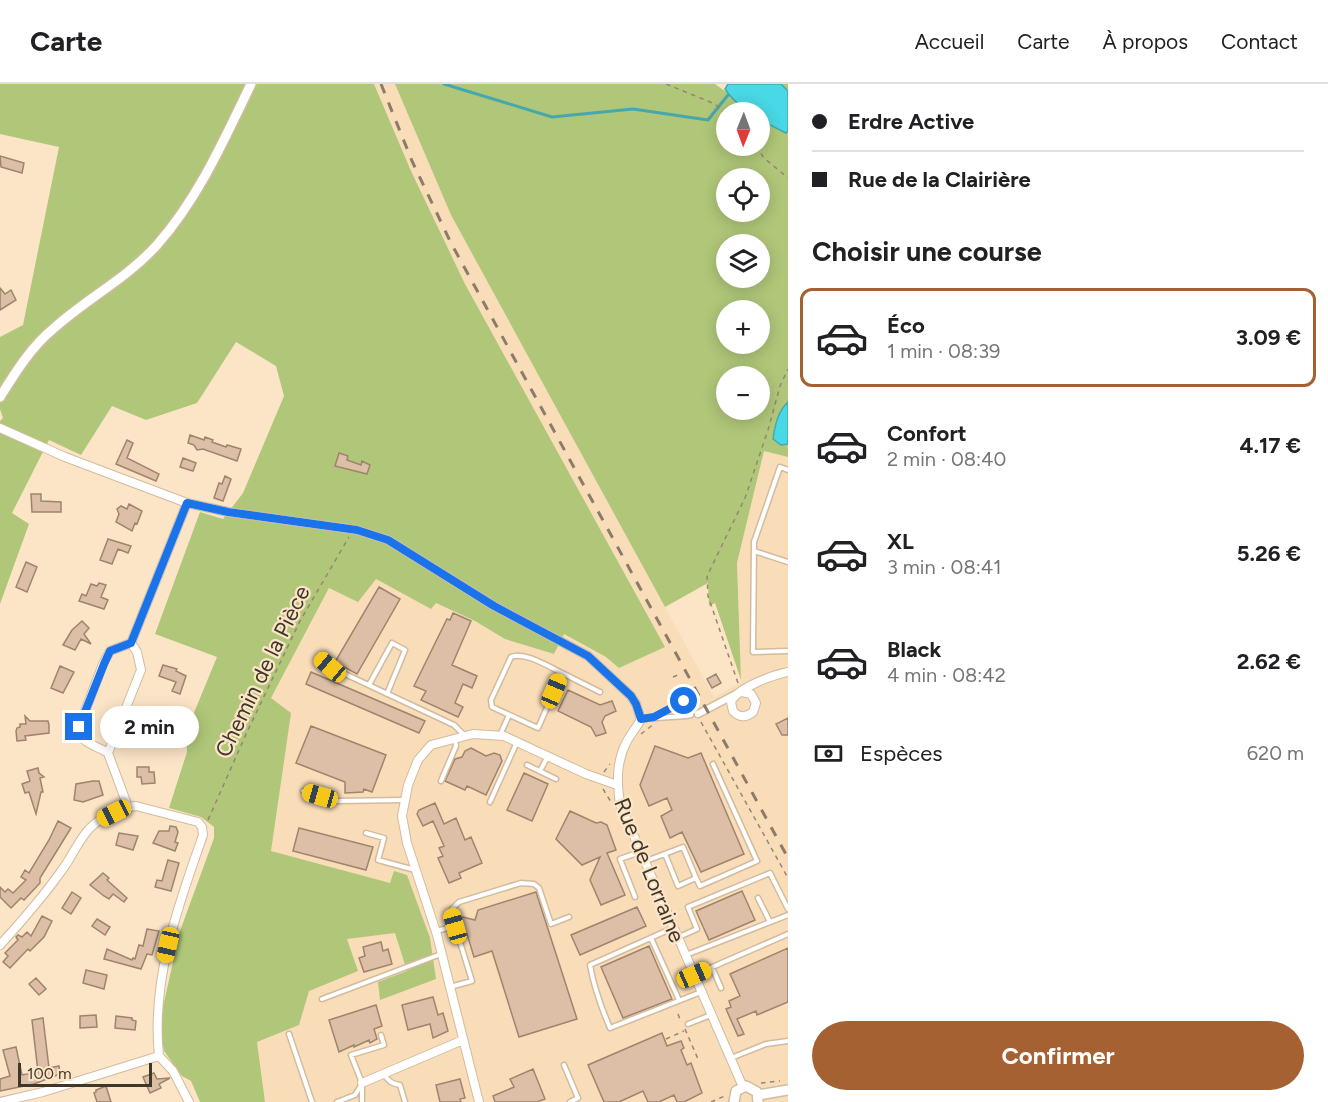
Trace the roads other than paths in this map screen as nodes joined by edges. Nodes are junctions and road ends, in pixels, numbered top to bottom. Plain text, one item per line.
1 (251, 84) edge
2 (0, 397) edge
3 (0, 428) edge
4 (788, 470) edge
5 (187, 503) junction
6 (754, 551) junction
7 (788, 562) edge
8 (131, 643) junction
9 (788, 651) edge
10 (319, 658) dead end
11 (788, 672) edge
12 (562, 673) junction
13 (369, 685) junction
14 (600, 692) dead end
15 (739, 693) joint
16 (387, 694) junction
17 (697, 714) junction
18 (509, 715) junction
19 (641, 719) junction
20 (500, 735) junction
21 (464, 736) junction
22 (455, 738) junction
23 (517, 742) junction
24 (108, 753) junction
25 (548, 756) junction
26 (713, 764) dead end
27 (527, 765) dead end
28 (540, 771) junction
29 (556, 778) dead end
30 (441, 781) dead end
31 (617, 785) junction
32 (303, 791) dead end
33 (404, 800) junction
34 (490, 802) dead end
35 (128, 807) junction
36 (366, 833) dead end
37 (640, 852) junction
38 (665, 854) junction
39 (644, 862) junction
40 (416, 870) junction
41 (696, 879) junction
42 (635, 897) dead end
43 (758, 898) dead end
44 (788, 909) edge
45 (788, 915) edge
46 (569, 917) dead end
47 (770, 922) junction
48 (455, 926) junction
49 (673, 928) junction
50 (435, 931) junction
51 (786, 935) edge
52 (651, 938) junction
53 (678, 938) junction
54 (0, 945) edge
55 (441, 954) junction
56 (685, 955) junction
57 (712, 967) junction
58 (694, 975) junction
59 (450, 987) junction
60 (721, 988) dead end
61 (701, 992) junction
62 (322, 999) dead end
63 (679, 1001) junction
64 (711, 1015) junction
65 (688, 1024) dead end
66 (289, 1034) dead end
67 (381, 1035) dead end
68 (463, 1041) junction
69 (788, 1041) edge
70 (159, 1056) junction
71 (730, 1058) junction
72 (564, 1065) dead end
73 (384, 1074) junction
74 (362, 1083) junction
75 (742, 1087) junction
76 (788, 1090) edge
77 (758, 1098) edge
78 (731, 1101) edge
79 (0, 1102) edge
80 (189, 1102) edge
81 (312, 1102) edge
82 (337, 1102) edge
83 (362, 1102) edge
84 (405, 1102) edge
85 (479, 1102) edge
86 (570, 1102) edge

1 - 2 street
3 - 5 street
4 - 6 lane
5 - 8 street
5 - 19 street
6 - 7 lane
6 - 9 lane
8 - 24 street
8 - 24 street
10 - 13 lane
11 - 15 street
12 - 14 lane
12 - 18 lane
12 - 18 lane
13 - 16 lane
13 - 16 lane
15 - 17 street
16 - 21 lane
17 - 19 lane
17 - 19 lane
18 - 20 lane
19 - 31 street, Rue de Lorraine
20 - 21 street
20 - 23 street
21 - 22 street
22 - 30 lane
22 - 33 street
23 - 25 street
23 - 34 lane
24 - 35 street
25 - 28 lane
25 - 31 street
26 - 41 lane
27 - 28 lane
28 - 29 lane
31 - 37 street, Rue de Lorraine
32 - 33 lane
33 - 40 street
35 - 54 street
35 - 70 street
36 - 40 lane
37 - 39 street, Rue de Lorraine
37 - 42 lane
38 - 39 lane
38 - 41 lane
38 - 41 lane
39 - 49 street, Rue de Lorraine
40 - 50 street
43 - 47 lane
44 - 53 lane
45 - 47 lane
46 - 48 lane
47 - 56 lane
48 - 50 lane
48 - 59 lane
49 - 52 lane
49 - 53 street, Rue de Lorraine
50 - 55 street
51 - 57 lane
52 - 63 lane
52 - 63 lane
53 - 56 street, Rue de Lorraine
55 - 59 street
55 - 62 lane
56 - 58 street, Rue de Lorraine
57 - 58 lane
57 - 60 lane
58 - 61 street, Rue de Lorraine
59 - 68 street
61 - 63 lane
61 - 64 street, Rue de Lorraine
64 - 65 lane
64 - 71 street, Rue de Lorraine
66 - 81 lane
67 - 74 lane
68 - 73 street
68 - 85 street
69 - 71 lane
70 - 79 street
70 - 80 street
71 - 75 street, Rue de Lorraine
72 - 86 lane
73 - 74 street
73 - 84 lane
74 - 82 lane
74 - 83 lane
75 - 77 street
75 - 78 street
76 - 77 street

